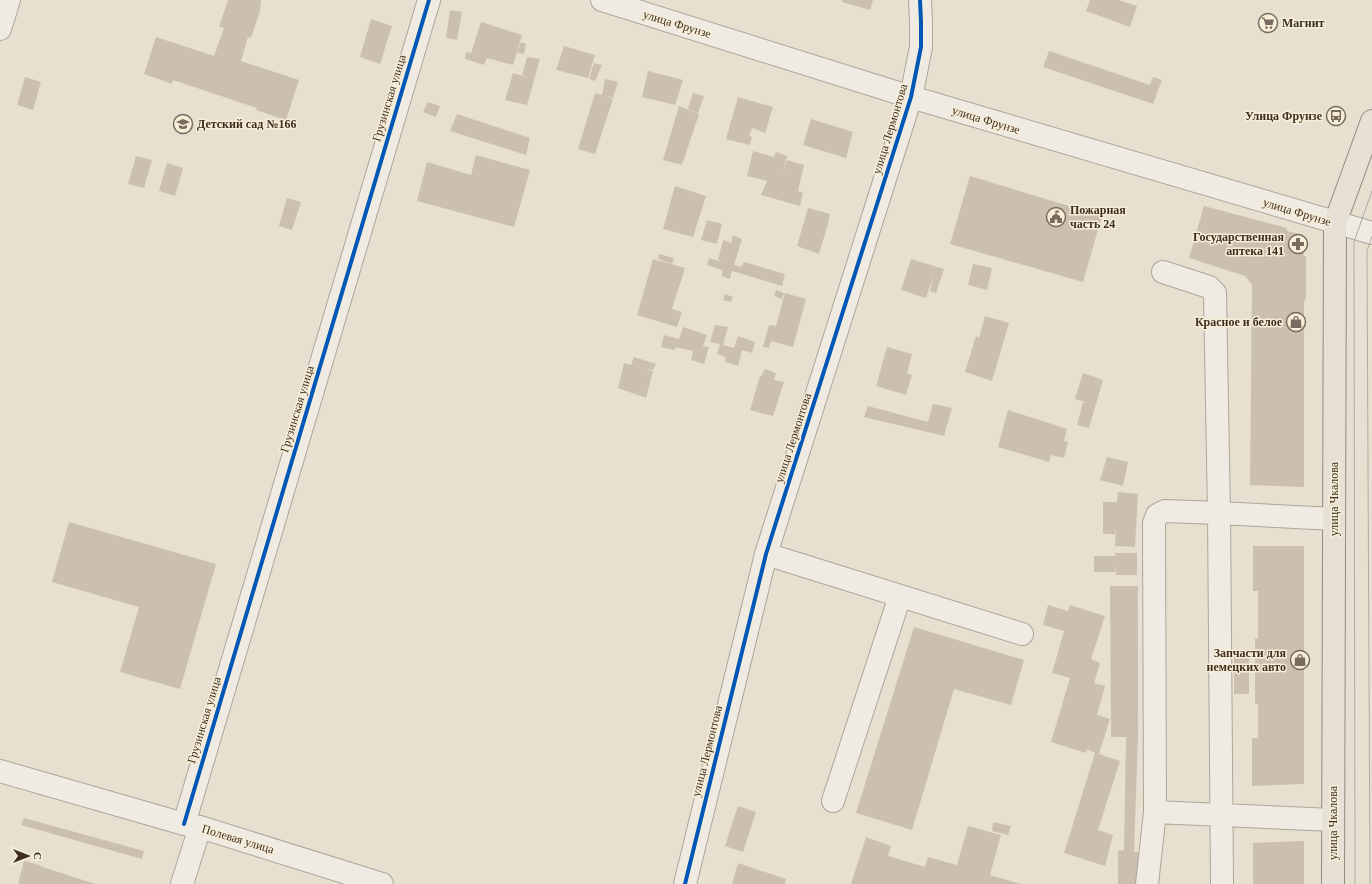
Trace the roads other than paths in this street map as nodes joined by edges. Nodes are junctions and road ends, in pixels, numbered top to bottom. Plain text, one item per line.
1 (9, 0) edge
2 (428, 0) edge
3 (602, 0) edge
4 (920, 0) edge
5 (0, 29) edge
6 (912, 98) junction
7 (1372, 121) edge
8 (1335, 223) junction
9 (1372, 233) edge
10 (1163, 272) dead end
11 (1220, 512) junction
12 (1334, 519) junction
13 (766, 554) junction
14 (900, 596) junction
15 (1022, 634) dead end
16 (0, 772) edge
17 (833, 801) dead end
18 (1155, 812) junction
19 (1221, 816) junction
20 (1333, 820) junction
21 (192, 826) junction
22 (182, 884) edge
23 (382, 884) edge
24 (685, 884) edge
25 (1147, 884) edge
26 (1222, 884) edge
27 (1333, 884) edge

1 - 5 street
2 - 21 street, Грузинская улица
3 - 6 street, улица Фрунзе
4 - 6 street, улица Лермонтова
6 - 8 street, улица Фрунзе
6 - 13 street, улица Лермонтова
7 - 8 main road, улица Чкалова
8 - 9 street, улица Фрунзе
8 - 12 main road, улица Чкалова
10 - 11 street
11 - 12 street
11 - 18 street
11 - 19 street
12 - 20 main road, улица Чкалова
13 - 14 street
13 - 24 street, улица Лермонтова
14 - 15 street
14 - 17 street
16 - 21 street, Полевая улица
18 - 19 street
18 - 25 street
19 - 20 street
19 - 26 street
20 - 27 main road, улица Чкалова
21 - 22 street, Грузинская улица
21 - 23 street, Полевая улица

